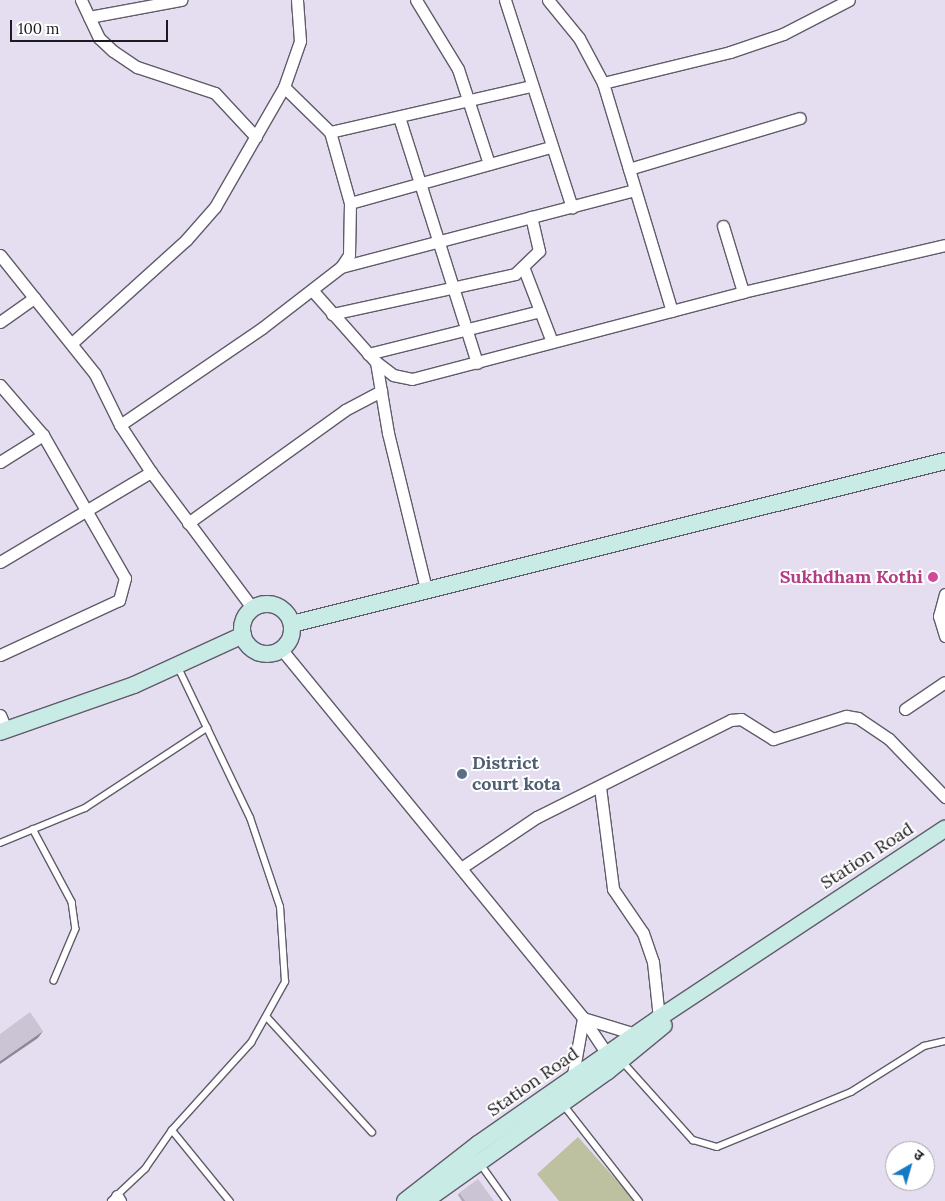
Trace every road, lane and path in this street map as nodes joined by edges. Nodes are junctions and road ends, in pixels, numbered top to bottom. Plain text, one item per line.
1 (81, 0) edge
2 (181, 0) edge
3 (297, 0) edge
4 (416, 0) edge
5 (505, 0) edge
6 (548, 0) edge
7 (849, 0) edge
8 (89, 17) junction
9 (603, 83) junction
10 (531, 86) junction
11 (284, 87) junction
12 (470, 100) junction
13 (398, 117) junction
14 (800, 118) dead end
15 (330, 132) junction
16 (256, 137) junction
17 (551, 147) junction
18 (489, 164) junction
19 (629, 168) junction
20 (419, 185) junction
21 (635, 190) junction
22 (350, 203) junction
23 (572, 207) junction
24 (531, 217) junction
25 (723, 226) dead end
26 (439, 242) junction
27 (945, 245) edge
28 (0, 255) edge
29 (341, 267) junction
30 (524, 269) junction
31 (452, 287) junction
32 (312, 290) junction
33 (743, 292) junction
34 (34, 298) junction
35 (540, 311) junction
36 (672, 311) junction
37 (332, 314) junction
38 (0, 322) edge
39 (467, 329) junction
40 (552, 342) junction
41 (72, 343) junction
42 (372, 358) junction
43 (477, 363) junction
44 (0, 385) edge
45 (381, 391) junction
46 (120, 425) junction
47 (43, 435) junction
48 (945, 461) edge
49 (0, 462) edge
50 (150, 472) junction
51 (88, 511) junction
52 (188, 523) junction
53 (0, 562) edge
54 (426, 589) junction
55 (945, 594) edge
56 (253, 609) junction
57 (292, 624) junction
58 (243, 635) junction
59 (945, 636) edge
60 (282, 650) junction
61 (0, 655) edge
62 (177, 666) junction
63 (945, 682) edge
64 (905, 709) dead end
65 (2, 725) edge
66 (206, 728) junction
67 (600, 787) junction
68 (945, 797) edge
69 (33, 829) junction
70 (945, 829) edge
71 (0, 843) edge
72 (461, 868) junction
73 (54, 981) dead end
74 (687, 1002) junction
75 (267, 1017) junction
76 (583, 1018) junction
77 (658, 1018) junction
78 (635, 1034) junction
79 (945, 1042) edge
80 (614, 1060) junction
81 (571, 1082) junction
82 (563, 1103) junction
83 (172, 1130) junction
84 (372, 1132) dead end
85 (479, 1162) junction
86 (434, 1198) edge
87 (116, 1199) edge
88 (230, 1201) edge
89 (405, 1201) edge
90 (507, 1201) edge
91 (639, 1201) edge

1 - 8 street
2 - 8 street
3 - 11 street
4 - 12 street
5 - 10 street
6 - 9 street
7 - 9 street
8 - 16 street
9 - 19 street
10 - 12 street
10 - 17 street
11 - 15 street
11 - 16 street
12 - 13 street
12 - 18 street
13 - 15 street
13 - 20 street
14 - 19 street
15 - 22 street
16 - 41 street
17 - 18 street
17 - 23 street
18 - 20 street
19 - 21 street
20 - 22 street
20 - 26 street
21 - 23 street
21 - 36 street
22 - 29 street
23 - 24 street
24 - 26 street
24 - 30 street
25 - 33 street
26 - 29 street
26 - 31 street
27 - 33 street
28 - 34 street
29 - 32 street
30 - 31 street
30 - 35 street
31 - 37 street
31 - 39 street
32 - 37 street
32 - 46 street
33 - 36 street
34 - 38 street
34 - 41 street
35 - 39 street
35 - 40 street
36 - 40 street
37 - 42 street
39 - 42 street
39 - 43 street
40 - 43 street
41 - 46 street
42 - 43 street
42 - 45 street
44 - 47 street
45 - 52 street
45 - 54 street
46 - 50 street
47 - 49 street
47 - 51 street
48 - 54 street
50 - 51 street
50 - 52 street
51 - 53 street
51 - 61 street
52 - 56 street
54 - 57 street
55 - 59 street
56 - 57 street
56 - 58 street
57 - 60 street
58 - 60 street
58 - 62 street
60 - 72 street
62 - 65 street
62 - 66 lane
63 - 64 street
66 - 69 lane
66 - 75 lane
67 - 68 street
67 - 72 street
67 - 77 street
69 - 71 lane
69 - 73 lane
70 - 74 street, Station Road
72 - 76 street
74 - 77 street, Station Road
74 - 80 street, Station Road
75 - 83 lane
75 - 84 lane
76 - 78 street
76 - 80 street
76 - 81 street
77 - 78 street, Station Road
78 - 80 street, Station Road
79 - 80 lane
80 - 81 street, Station Road
80 - 82 street, Station Road
81 - 89 street, Station Road
82 - 85 street, Station Road
82 - 91 lane
83 - 87 lane
83 - 88 lane
85 - 86 street, Station Road
85 - 90 lane

